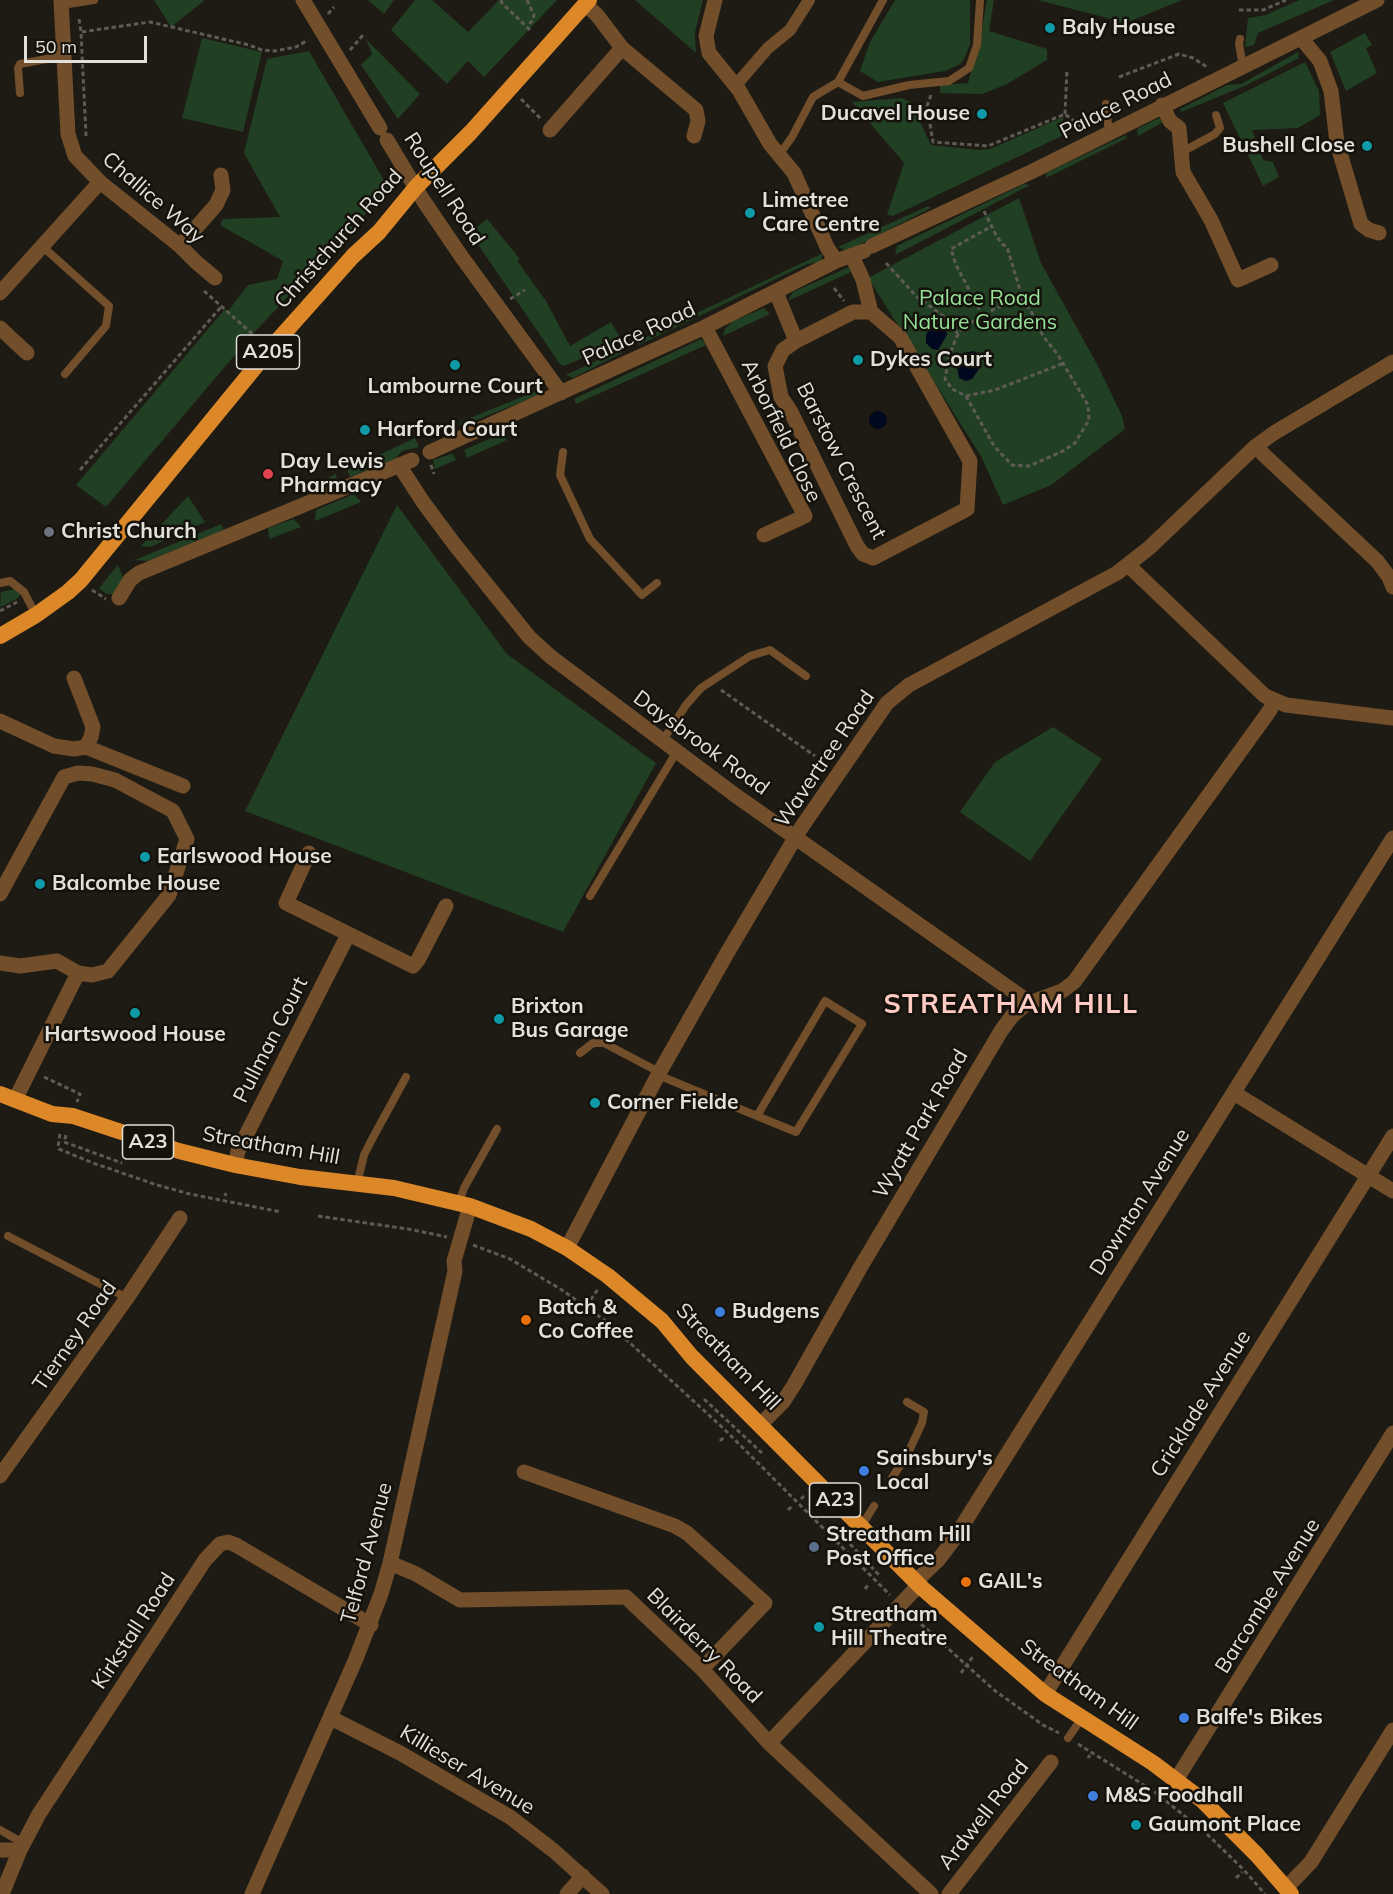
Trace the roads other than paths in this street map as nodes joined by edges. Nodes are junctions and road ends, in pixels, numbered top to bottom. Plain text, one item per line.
1 (94, 0) edge
2 (303, 0) edge
3 (715, 0) edge
4 (809, 0) edge
5 (883, 0) edge
6 (980, 0) edge
7 (1373, 1) edge
8 (62, 2) edge
9 (587, 2) edge
10 (1301, 38) junction
11 (1240, 39) dead end
12 (622, 48) junction
13 (63, 56) junction
14 (1243, 67) junction
15 (838, 82) junction
16 (736, 85) junction
17 (20, 93) dead end
18 (1106, 104) dead end
19 (1162, 105) junction
20 (1216, 115) dead end
21 (550, 130) road end
22 (1109, 134) junction
23 (694, 136) dead end
24 (1182, 152) junction
25 (779, 155) junction
26 (221, 175) dead end
27 (100, 182) junction
28 (417, 187) junction
29 (1378, 233) dead end
30 (180, 246) junction
31 (43, 247) junction
32 (863, 251) junction
33 (836, 261) junction
34 (1271, 265) dead end
35 (215, 278) dead end
36 (776, 291) junction
37 (0, 293) edge
38 (871, 312) junction
39 (705, 327) junction
40 (0, 328) edge
41 (796, 341) junction
42 (27, 353) dead end
43 (1393, 362) edge
44 (64, 374) dead end
45 (561, 393) junction
46 (1256, 446) junction
47 (430, 452) dead end
48 (563, 452) dead end
49 (764, 535) dead end
50 (1128, 565) junction
51 (0, 582) edge
52 (657, 583) dead end
53 (1393, 586) edge
54 (116, 598) road end
55 (36, 615) junction
56 (0, 636) edge
57 (806, 676) dead end
58 (74, 678) dead end
59 (1274, 701) junction
60 (1393, 718) edge
61 (0, 721) edge
62 (663, 740) junction
63 (86, 747) junction
64 (678, 751) junction
65 (183, 786) dead end
66 (796, 837) junction
67 (1393, 838) edge
68 (309, 853) dead end
69 (0, 894) edge
70 (591, 896) dead end
71 (446, 906) dead end
72 (348, 935) junction
73 (0, 963) edge
74 (78, 973) junction
75 (1026, 1004) junction
76 (580, 1053) dead end
77 (658, 1074) junction
78 (406, 1077) dead end
79 (1234, 1093) junction
80 (8, 1097) edge
81 (757, 1116) junction
82 (496, 1129) dead end
83 (1393, 1136) edge
84 (235, 1165) junction
85 (1368, 1176) junction
86 (357, 1184) junction
87 (1393, 1191) edge
88 (465, 1205) junction
89 (180, 1218) dead end
90 (8, 1236) dead end
91 (567, 1248) junction
92 (127, 1298) junction
93 (907, 1402) dead end
94 (761, 1424) junction
95 (1393, 1433) edge
96 (2, 1470) edge
97 (524, 1472) dead end
98 (892, 1478) dead end
99 (874, 1506) dead end
100 (861, 1527) junction
101 (390, 1563) junction
102 (917, 1583) junction
103 (370, 1625) junction
104 (702, 1669) junction
105 (1046, 1694) junction
106 (331, 1718) junction
107 (1082, 1718) junction
108 (1393, 1730) edge
109 (1068, 1738) dead end
110 (769, 1743) junction
111 (1051, 1762) dead end
112 (1176, 1780) junction
113 (0, 1830) edge
114 (21, 1846) junction
115 (0, 1850) edge
116 (583, 1876) junction
117 (1289, 1891) edge
118 (2, 1894) edge
119 (252, 1894) edge
120 (567, 1894) edge
121 (602, 1894) edge
122 (931, 1894) edge
123 (949, 1894) edge

1 - 8 lane
2 - 28 street, Roupell Road
3 - 16 street
4 - 16 street
5 - 15 lane
6 - 15 lane
7 - 10 street, Palace Road
8 - 13 street, Challice Way
9 - 12 street
9 - 28 highway, Christchurch Road / A205
10 - 14 street, Palace Road
10 - 29 street
11 - 14 lane
12 - 21 street
12 - 23 street
13 - 17 lane
13 - 27 street, Challice Way
14 - 19 street, Palace Road
15 - 25 lane
16 - 25 street
18 - 22 lane
19 - 22 street, Palace Road
19 - 24 street
20 - 24 lane
22 - 32 street, Palace Road
24 - 34 street
25 - 33 street
26 - 30 street
27 - 30 street, Challice Way
27 - 31 street
28 - 45 street, Roupell Road
28 - 55 highway, Christchurch Road / A205
30 - 35 street, Challice Way
31 - 37 street
31 - 44 lane
32 - 33 street, Palace Road
32 - 38 street
33 - 36 street, Palace Road
36 - 39 street, Palace Road
36 - 41 street
38 - 41 street, Barstow Crescent
38 - 41 street, Barstow Crescent
39 - 45 street, Palace Road
39 - 49 street, Arborfield Close
40 - 42 street
43 - 46 street, Wavertree Road
45 - 47 street, Palace Road
46 - 50 street, Wavertree Road
46 - 53 street
48 - 52 lane
50 - 59 street
50 - 66 street, Wavertree Road
51 - 55 lane
54 - 62 street, Daysbrook Road
55 - 56 highway, Christchurch Road / A205
57 - 62 lane
58 - 63 street
59 - 60 street
59 - 75 street, Wyatt Park Road
61 - 63 street
62 - 64 street, Daysbrook Road
63 - 65 street
64 - 66 street, Daysbrook Road
64 - 70 lane
66 - 75 street, Daysbrook Road
66 - 77 street, Wavertree Road
67 - 79 street, Downton Avenue
68 - 72 street
69 - 74 street
71 - 72 street
72 - 84 street, Pullman Court
73 - 74 street
74 - 80 street
75 - 94 street, Wyatt Park Road
76 - 77 lane
77 - 81 lane
77 - 91 street, Wavertree Road
78 - 86 lane
79 - 85 street
79 - 102 street, Downton Avenue
80 - 84 highway, Streatham Hill / A23
81 - 81 lane
82 - 88 lane
83 - 85 street, Cricklade Avenue
84 - 86 highway, Streatham Hill / A23
85 - 87 street
85 - 105 street, Cricklade Avenue
86 - 88 highway, Streatham Hill / A23
88 - 91 highway, Streatham Hill / A23
88 - 101 street, Telford Avenue
89 - 92 street, Tierney Road
90 - 92 lane
91 - 94 highway, Streatham Hill / A23
92 - 96 street, Tierney Road
93 - 98 lane
94 - 100 highway, Streatham Hill / A23
95 - 112 street, Barcombe Avenue
97 - 104 street
99 - 100 lane
100 - 102 highway, Streatham Hill / A23
101 - 103 street, Telford Avenue
101 - 104 street, Blairderry Road
102 - 105 highway, Streatham Hill / A23
102 - 110 street, Downton Avenue
103 - 106 street, Telford Avenue
103 - 114 street, Kirkstall Road
104 - 110 street, Blairderry Road
105 - 107 highway, Streatham Hill / A23
106 - 116 street, Killieser Avenue
106 - 119 street, Telford Avenue
107 - 109 lane
107 - 112 highway, Streatham Hill / A23
108 - 117 street
110 - 122 street, Blairderry Road
111 - 123 street, Ardwell Road
112 - 117 highway, Streatham Hill / A23
113 - 114 lane
114 - 115 street
114 - 118 street, Kirkstall Road
116 - 120 street
116 - 121 street, Killieser Avenue

